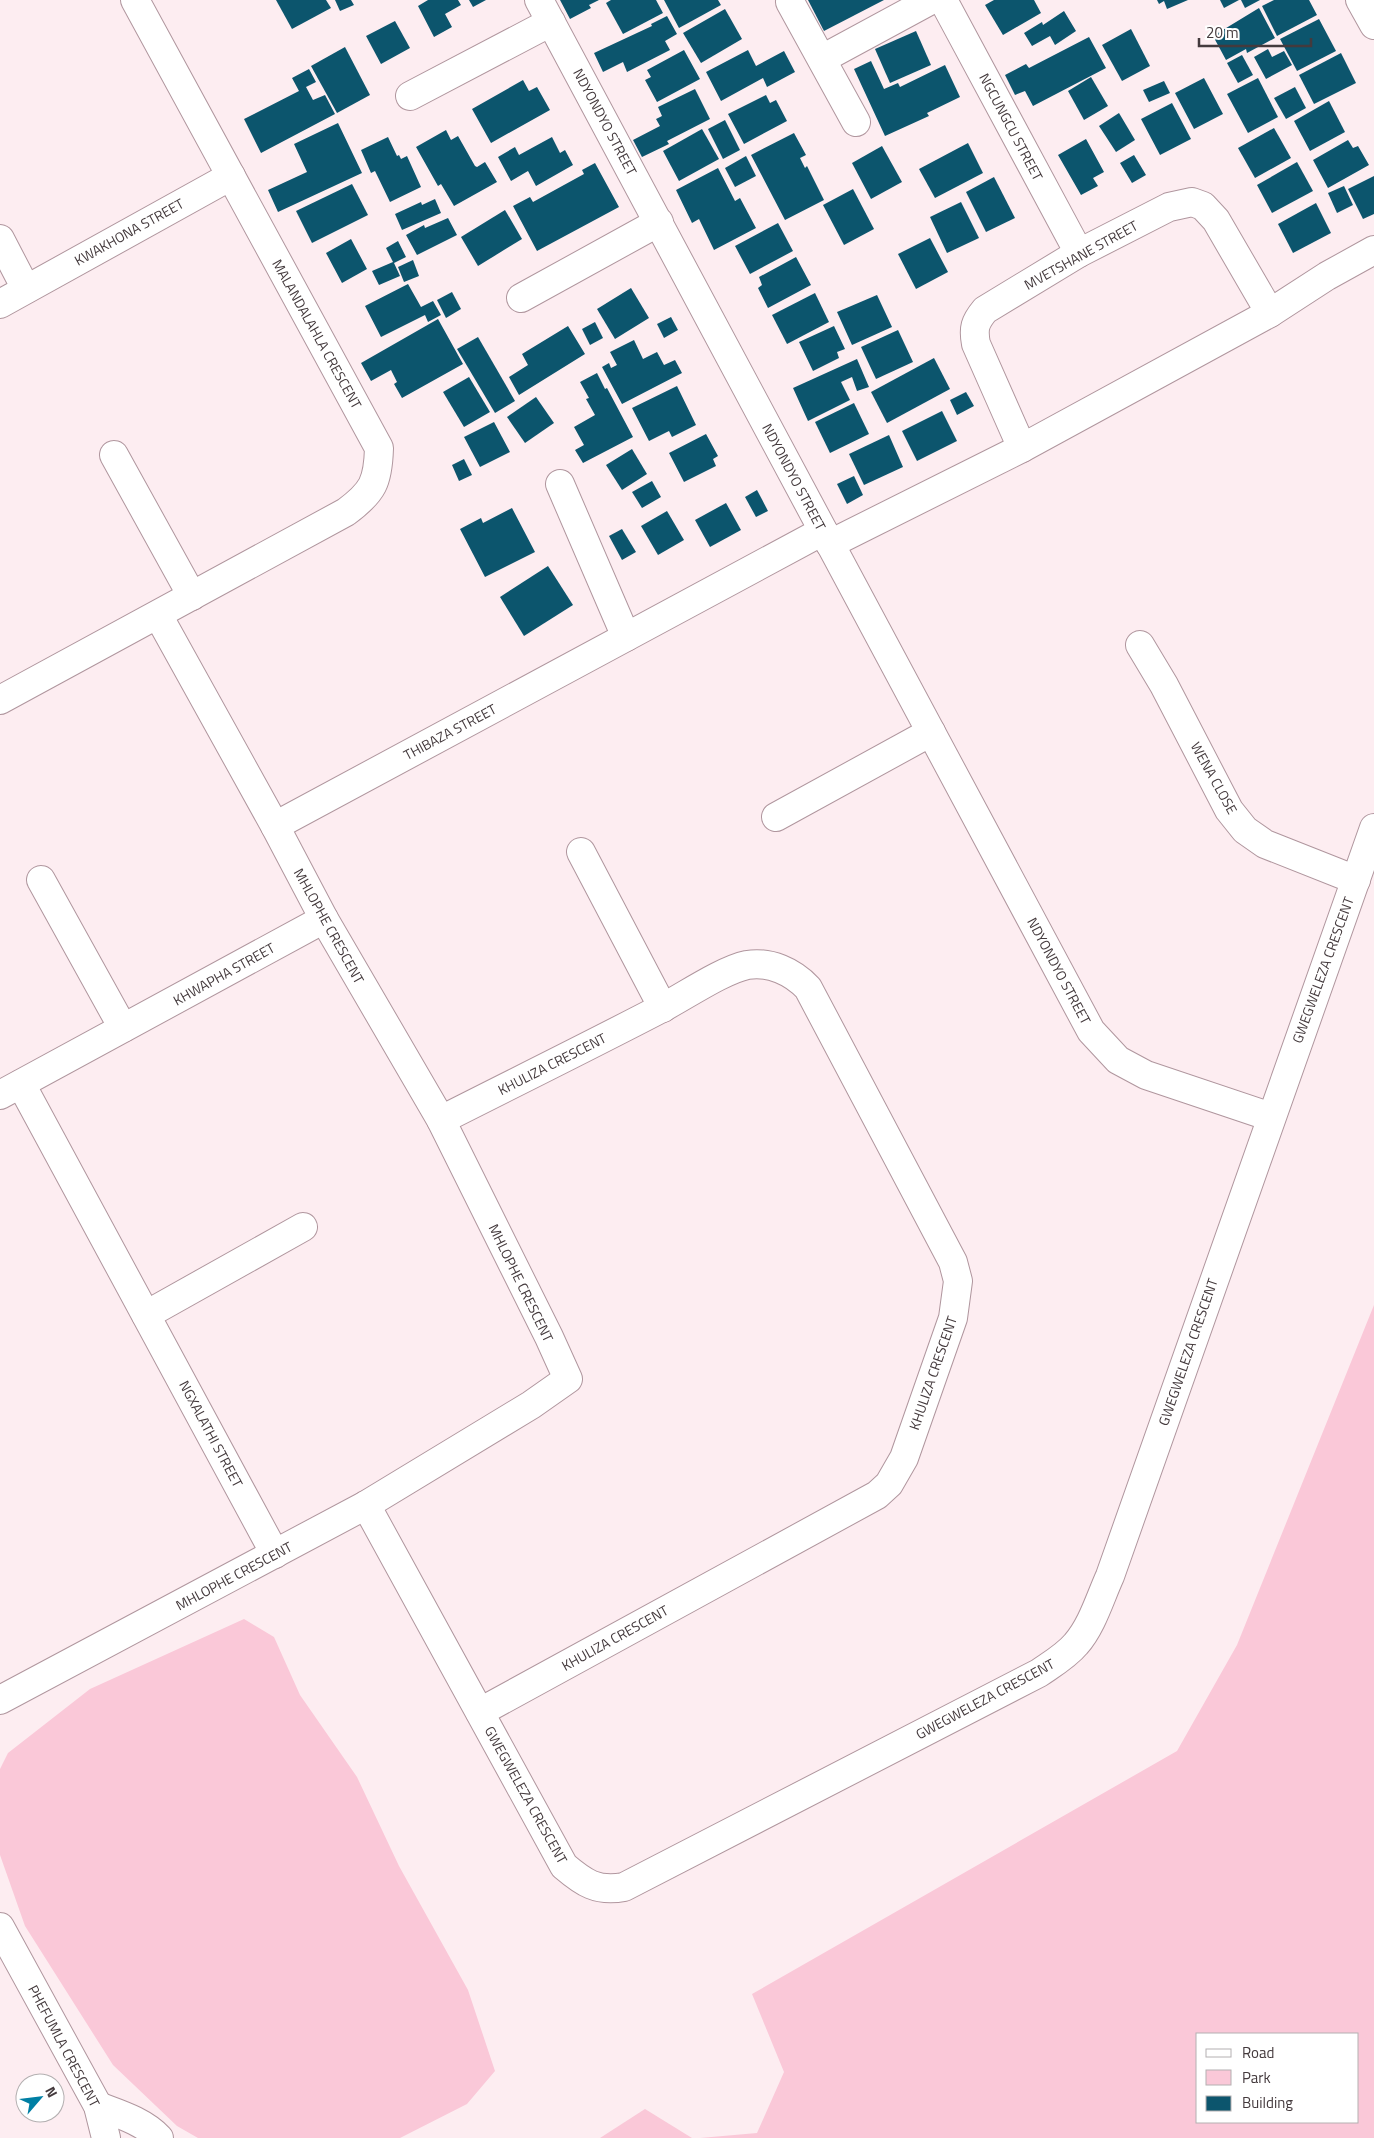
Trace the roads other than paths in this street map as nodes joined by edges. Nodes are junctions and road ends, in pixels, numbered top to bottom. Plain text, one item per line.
1 (135, 0) edge
2 (931, 0) edge
3 (942, 0) edge
4 (1360, 0) edge
5 (790, 2) dead end
6 (545, 11) edge
7 (1374, 26) edge
8 (822, 59) junction
9 (410, 96) dead end
10 (856, 122) dead end
11 (231, 176) junction
12 (659, 222) junction
13 (0, 239) edge
14 (1374, 250) edge
15 (1079, 253) junction
16 (26, 289) junction
17 (521, 298) dead end
18 (0, 304) edge
19 (1270, 313) junction
20 (1022, 448) junction
21 (114, 455) dead end
22 (560, 484) dead end
23 (826, 537) junction
24 (192, 596) junction
25 (158, 615) junction
26 (626, 637) junction
27 (1140, 645) dead end
28 (0, 700) edge
29 (931, 732) junction
30 (776, 816) dead end
31 (275, 826) junction
32 (1374, 828) edge
33 (581, 852) dead end
34 (41, 880) dead end
35 (1356, 880) junction
36 (324, 919) junction
37 (663, 1008) junction
38 (123, 1028) junction
39 (10, 1089) edge
40 (1271, 1117) junction
41 (441, 1120) junction
42 (303, 1227) dead end
43 (146, 1315) junction
44 (366, 1505) junction
45 (275, 1554) junction
46 (0, 1700) edge
47 (480, 1712) junction
48 (0, 1927) edge
49 (8, 1961) edge
50 (98, 2106) junction
51 (106, 2138) edge
52 (159, 2138) edge

1 - 11 street, MALANDALAHLA CRESCENT
2 - 8 street
3 - 15 street, NGCUNGCU STREET
4 - 7 street
5 - 8 street
6 - 9 street, NDYONDYO STREET
6 - 12 street, NDYONDYO STREET
8 - 10 street
11 - 16 street, KWAKHONA STREET
11 - 24 street, MALANDALAHLA CRESCENT
12 - 17 street
12 - 23 street, NDYONDYO STREET
13 - 16 street
14 - 19 street
15 - 19 street, MVETSHANE STREET
15 - 20 street, MVETSHANE STREET
16 - 18 street, KWAKHONA STREET
19 - 20 street
20 - 23 street
21 - 24 street
22 - 26 street
23 - 26 street, THIBAZA STREET
23 - 29 street, NDYONDYO STREET
24 - 25 street, MALANDALAHLA CRESCENT
25 - 28 street, MALANDALAHLA CRESCENT
25 - 31 street, MHLOPHE CRESCENT
26 - 31 street, THIBAZA STREET
27 - 35 street, WENA CLOSE
29 - 30 street
29 - 40 street, NDYONDYO STREET
31 - 36 street, MHLOPHE CRESCENT
32 - 35 street, GWEGWELEZA CRESCENT
33 - 37 street
34 - 38 street
35 - 40 street, GWEGWELEZA CRESCENT
36 - 38 street, KHWAPHA STREET
36 - 41 street, MHLOPHE CRESCENT
37 - 41 street, KHULIZA CRESCENT
37 - 47 street, KHULIZA CRESCENT
38 - 39 street, KHWAPHA STREET
39 - 43 street, NGXALATHI STREET
40 - 47 street, GWEGWELEZA CRESCENT
41 - 44 street, MHLOPHE CRESCENT
42 - 43 street
43 - 45 street, NGXALATHI STREET
44 - 45 street, MHLOPHE CRESCENT
44 - 47 street, GWEGWELEZA CRESCENT
45 - 46 street, MHLOPHE CRESCENT
48 - 49 street, PHEFUMLA CRESCENT
49 - 50 street, PHEFUMLA CRESCENT
50 - 51 street, PHEFUMLA CRESCENT
50 - 52 street

